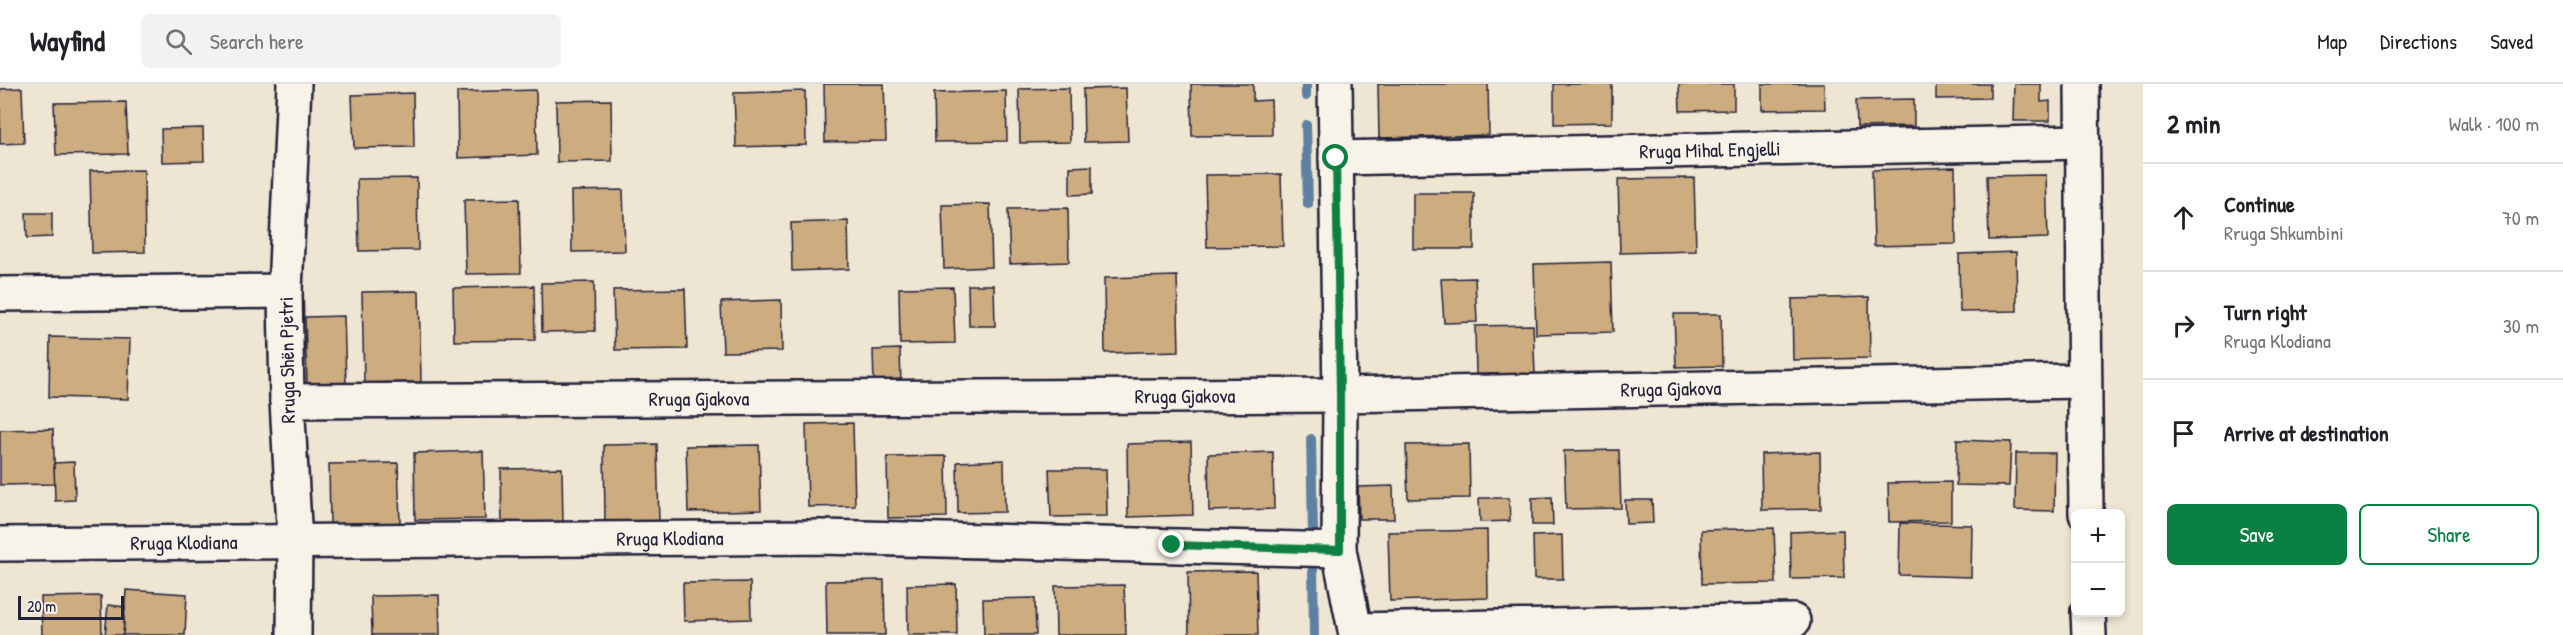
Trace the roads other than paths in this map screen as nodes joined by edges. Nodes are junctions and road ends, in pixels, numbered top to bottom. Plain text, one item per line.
1 (294, 84) edge
2 (1335, 84) edge
3 (2082, 84) edge
4 (2083, 142) junction
5 (1336, 158) junction
6 (285, 291) junction
7 (0, 294) edge
8 (2083, 381) junction
9 (1340, 394) junction
10 (287, 401) junction
11 (2086, 509) edge
12 (295, 543) junction
13 (0, 544) edge
14 (1340, 550) junction
15 (2088, 617) edge
16 (1793, 621) dead end
17 (1356, 632) edge
18 (294, 635) edge
19 (2089, 635) edge

1 - 6 street, Rruga Shën Pjetri
2 - 5 street
3 - 4 street
4 - 5 street, Rruga Mihal Engjelli
4 - 8 street
5 - 9 street
6 - 7 street
6 - 10 street, Rruga Shën Pjetri
8 - 9 street, Rruga Gjakova
8 - 11 street
9 - 10 street, Rruga Gjakova
9 - 14 street
10 - 12 street, Rruga Shën Pjetri
12 - 13 street, Rruga Klodiana
12 - 14 street, Rruga Klodiana
12 - 18 street, Rruga Shën Pjetri
14 - 17 street
15 - 19 street
16 - 17 street

